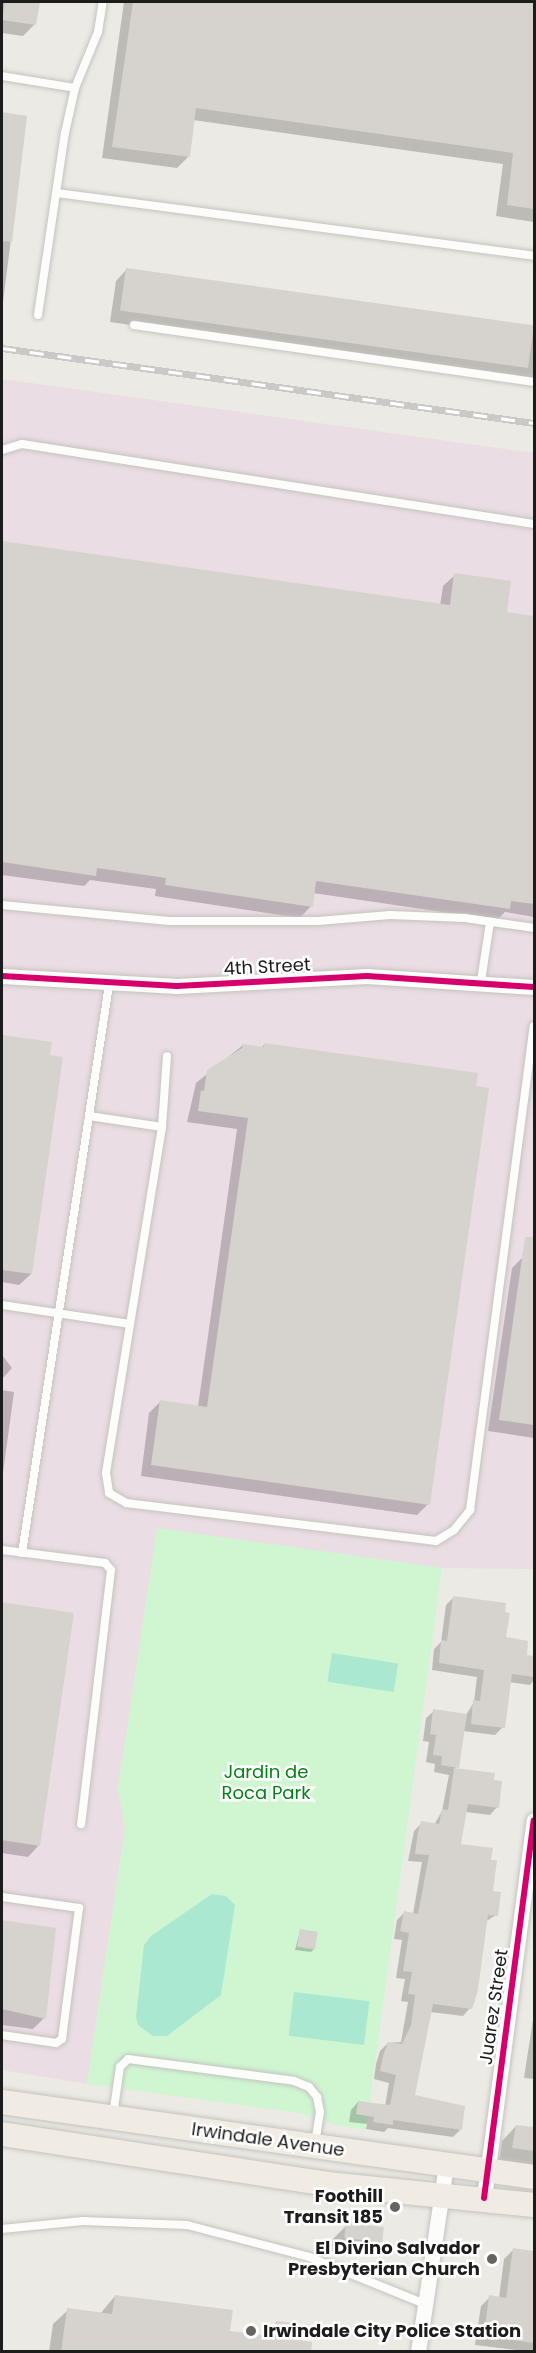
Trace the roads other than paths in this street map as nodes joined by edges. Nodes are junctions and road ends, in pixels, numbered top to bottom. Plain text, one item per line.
1 (103, 2) edge
2 (2, 76) edge
3 (75, 88) junction
4 (57, 193) junction
5 (534, 256) edge
6 (39, 315) dead end
7 (134, 325) dead end
8 (534, 382) edge
9 (2, 450) edge
10 (534, 524) edge
11 (2, 905) edge
12 (490, 922) junction
13 (534, 928) edge
14 (2, 976) edge
15 (481, 981) junction
16 (109, 985) junction
17 (534, 987) edge
18 (534, 1026) edge
19 (167, 1056) dead end
20 (89, 1116) junction
21 (162, 1126) junction
22 (2, 1305) edge
23 (59, 1313) junction
24 (130, 1324) junction
25 (2, 1550) edge
26 (22, 1553) junction
27 (534, 1820) edge
28 (81, 1824) dead end
29 (2, 1897) edge
30 (2, 2035) edge
31 (2, 2102) edge
32 (113, 2118) junction
33 (2, 2134) edge
34 (315, 2147) junction
35 (446, 2165) junction
36 (488, 2171) junction
37 (534, 2177) edge
38 (442, 2193) junction
39 (484, 2198) junction
40 (534, 2205) edge
41 (2, 2229) edge
42 (425, 2304) junction
43 (418, 2352) edge

1 - 3 lane
2 - 3 lane
3 - 4 lane
4 - 5 lane
4 - 6 lane
7 - 8 lane
9 - 10 lane
11 - 12 lane
12 - 13 lane
12 - 15 lane
14 - 16 street, 4th Street
15 - 16 street, 4th Street
15 - 17 street, 4th Street
16 - 20 lane
18 - 24 lane
19 - 21 lane
20 - 21 lane
20 - 23 lane
21 - 24 lane
22 - 23 lane
23 - 24 lane
23 - 26 lane
25 - 26 lane
26 - 28 lane
27 - 36 street, Juarez Street
29 - 30 lane
31 - 32 main road, Irwindale Avenue
32 - 34 main road, Irwindale Avenue
32 - 34 lane
33 - 38 main road, Irwindale Avenue
34 - 35 main road, Irwindale Avenue
35 - 36 main road, Irwindale Avenue
35 - 38 street
36 - 37 main road, Irwindale Avenue
36 - 39 street, Juarez Street
38 - 39 main road, Irwindale Avenue
38 - 42 street
39 - 40 main road, Irwindale Avenue
41 - 42 lane
42 - 43 street

